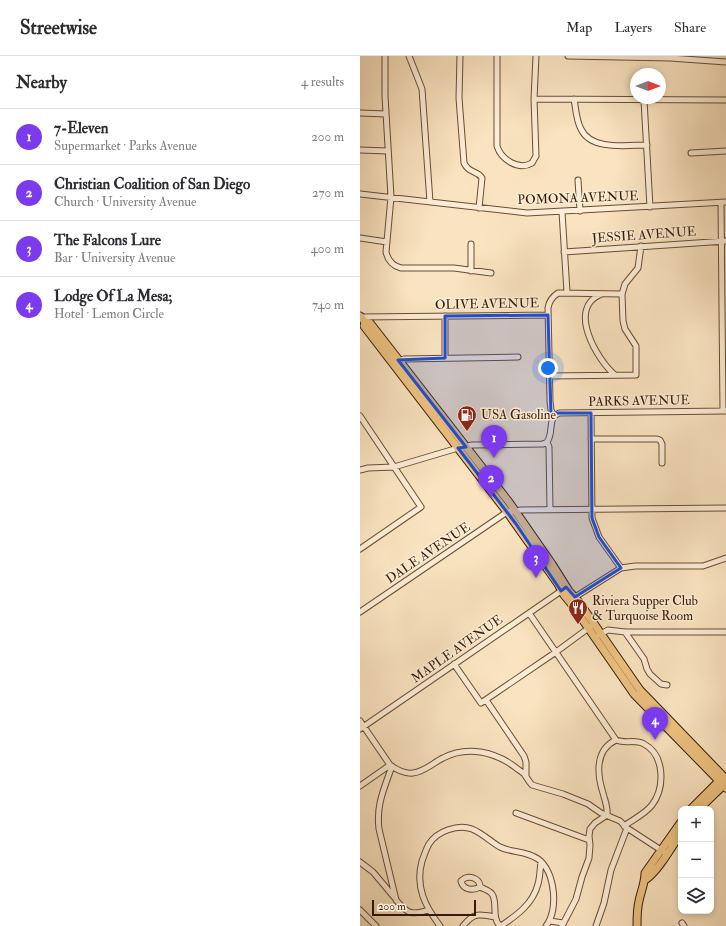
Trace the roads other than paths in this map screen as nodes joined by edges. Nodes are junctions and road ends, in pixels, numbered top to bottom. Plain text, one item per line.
1 (385, 56) edge
2 (409, 56) edge
3 (460, 56) edge
4 (497, 56) edge
5 (536, 56) edge
6 (568, 56) edge
7 (586, 57) edge
8 (726, 62) edge
9 (534, 99) junction
10 (574, 99) junction
11 (630, 100) edge
12 (666, 100) edge
13 (726, 100) edge
14 (644, 104) edge
15 (360, 113) edge
16 (386, 114) junction
17 (646, 145) junction
18 (360, 150) edge
19 (388, 151) junction
20 (726, 151) edge
21 (691, 153) dead end
22 (578, 180) dead end
23 (360, 194) edge
24 (391, 197) junction
25 (430, 202) junction
26 (724, 202) edge
27 (650, 207) junction
28 (479, 208) junction
29 (580, 211) junction
30 (562, 212) junction
31 (360, 238) edge
32 (724, 241) edge
33 (387, 242) junction
34 (471, 244) dead end
35 (641, 246) junction
36 (564, 252) junction
37 (471, 271) junction
38 (491, 273) dead end
39 (567, 292) junction
40 (605, 293) junction
41 (622, 294) junction
42 (548, 315) junction
43 (445, 316) junction
44 (362, 318) edge
45 (518, 357) dead end
46 (445, 358) junction
47 (395, 361) junction
48 (615, 375) junction
49 (549, 376) junction
50 (724, 411) edge
51 (591, 413) junction
52 (360, 416) edge
53 (554, 416) junction
54 (591, 439) junction
55 (547, 442) junction
56 (466, 447) junction
57 (458, 448) junction
58 (662, 463) dead end
59 (394, 467) junction
60 (360, 470) edge
61 (726, 508) edge
62 (550, 509) junction
63 (592, 509) junction
64 (511, 511) junction
65 (360, 549) edge
66 (726, 558) edge
67 (620, 568) junction
68 (564, 589) junction
69 (572, 599) junction
70 (360, 612) edge
71 (529, 612) junction
72 (591, 626) junction
73 (625, 632) junction
74 (726, 632) edge
75 (598, 635) junction
76 (556, 652) junction
77 (454, 664) junction
78 (667, 685) dead end
79 (486, 700) junction
80 (360, 720) edge
81 (362, 727) edge
82 (616, 740) junction
83 (391, 765) junction
84 (526, 775) junction
85 (724, 781) edge
86 (360, 786) edge
87 (695, 806) edge
88 (702, 806) edge
89 (516, 812) dead end
90 (607, 815) junction
91 (626, 827) junction
92 (678, 827) edge
93 (678, 836) edge
94 (589, 840) junction
95 (664, 852) junction
96 (360, 862) edge
97 (541, 862) junction
98 (480, 887) dead end
99 (396, 900) junction
100 (360, 910) edge
101 (428, 910) junction
102 (495, 917) junction
103 (550, 920) junction
104 (563, 925) edge
105 (376, 926) edge
106 (440, 926) edge
107 (463, 926) edge
108 (501, 926) edge
109 (546, 926) edge
110 (596, 926) edge
111 (637, 926) edge

1 - 16 street
2 - 25 street
3 - 28 street
4 - 9 street
5 - 9 street
6 - 7 street
7 - 8 street
9 - 10 street
10 - 11 street
10 - 17 street
12 - 13 street
14 - 17 street
15 - 16 street
16 - 19 street
17 - 27 street
18 - 19 street
19 - 24 street
20 - 21 street
22 - 29 street
23 - 24 street, POMONA AVENUE
24 - 25 street, POMONA AVENUE
24 - 33 street
25 - 28 street, POMONA AVENUE
26 - 27 street, POMONA AVENUE
26 - 32 street
27 - 29 street, POMONA AVENUE
28 - 30 street, POMONA AVENUE
29 - 30 street, POMONA AVENUE
30 - 36 street
31 - 33 street
32 - 35 street, JESSIE AVENUE
32 - 50 street
33 - 37 street
34 - 37 street
35 - 36 street, JESSIE AVENUE
35 - 41 street
36 - 39 street
37 - 38 street
39 - 40 street, OLIVE AVENUE
39 - 42 street, OLIVE AVENUE
40 - 41 street, OLIVE AVENUE
40 - 48 street
41 - 48 street
42 - 43 street, OLIVE AVENUE
42 - 49 street
43 - 44 street, OLIVE AVENUE
43 - 46 street
44 - 47 main road
45 - 46 street
46 - 47 street
47 - 56 main road
47 - 57 main road
48 - 49 street
49 - 53 street
50 - 51 street, PARKS AVENUE
51 - 53 street, PARKS AVENUE
51 - 54 street
52 - 59 street
53 - 55 street
54 - 58 street
54 - 63 street
55 - 56 street
55 - 62 street
56 - 57 street
56 - 64 main road
57 - 59 street
57 - 64 main road
59 - 60 street
59 - 65 street
61 - 63 street
62 - 63 street
62 - 64 street
63 - 67 street
64 - 68 main road
64 - 70 street, DALE AVENUE
66 - 67 street
67 - 69 street
68 - 69 main road
68 - 71 street, MAPLE AVENUE
69 - 72 main road
71 - 76 street
71 - 77 street, MAPLE AVENUE
72 - 75 main road
72 - 76 street
73 - 74 street
73 - 75 street
73 - 78 street
75 - 85 main road
76 - 79 street
76 - 82 street
77 - 79 street
77 - 81 street, MAPLE AVENUE
79 - 84 street
80 - 81 street
81 - 83 street
82 - 90 street
82 - 91 street
83 - 84 street
83 - 86 street
83 - 99 street
84 - 90 street
85 - 87 main road
85 - 88 main road
89 - 94 street
90 - 91 street
90 - 94 street
91 - 95 street
91 - 110 street
92 - 95 main road
93 - 95 main road
94 - 104 street
95 - 111 main road
96 - 99 street
97 - 101 street
97 - 103 street
97 - 108 street
98 - 102 street
99 - 101 street
100 - 105 street
101 - 106 street
102 - 107 street
102 - 108 street
103 - 104 street
103 - 109 street

